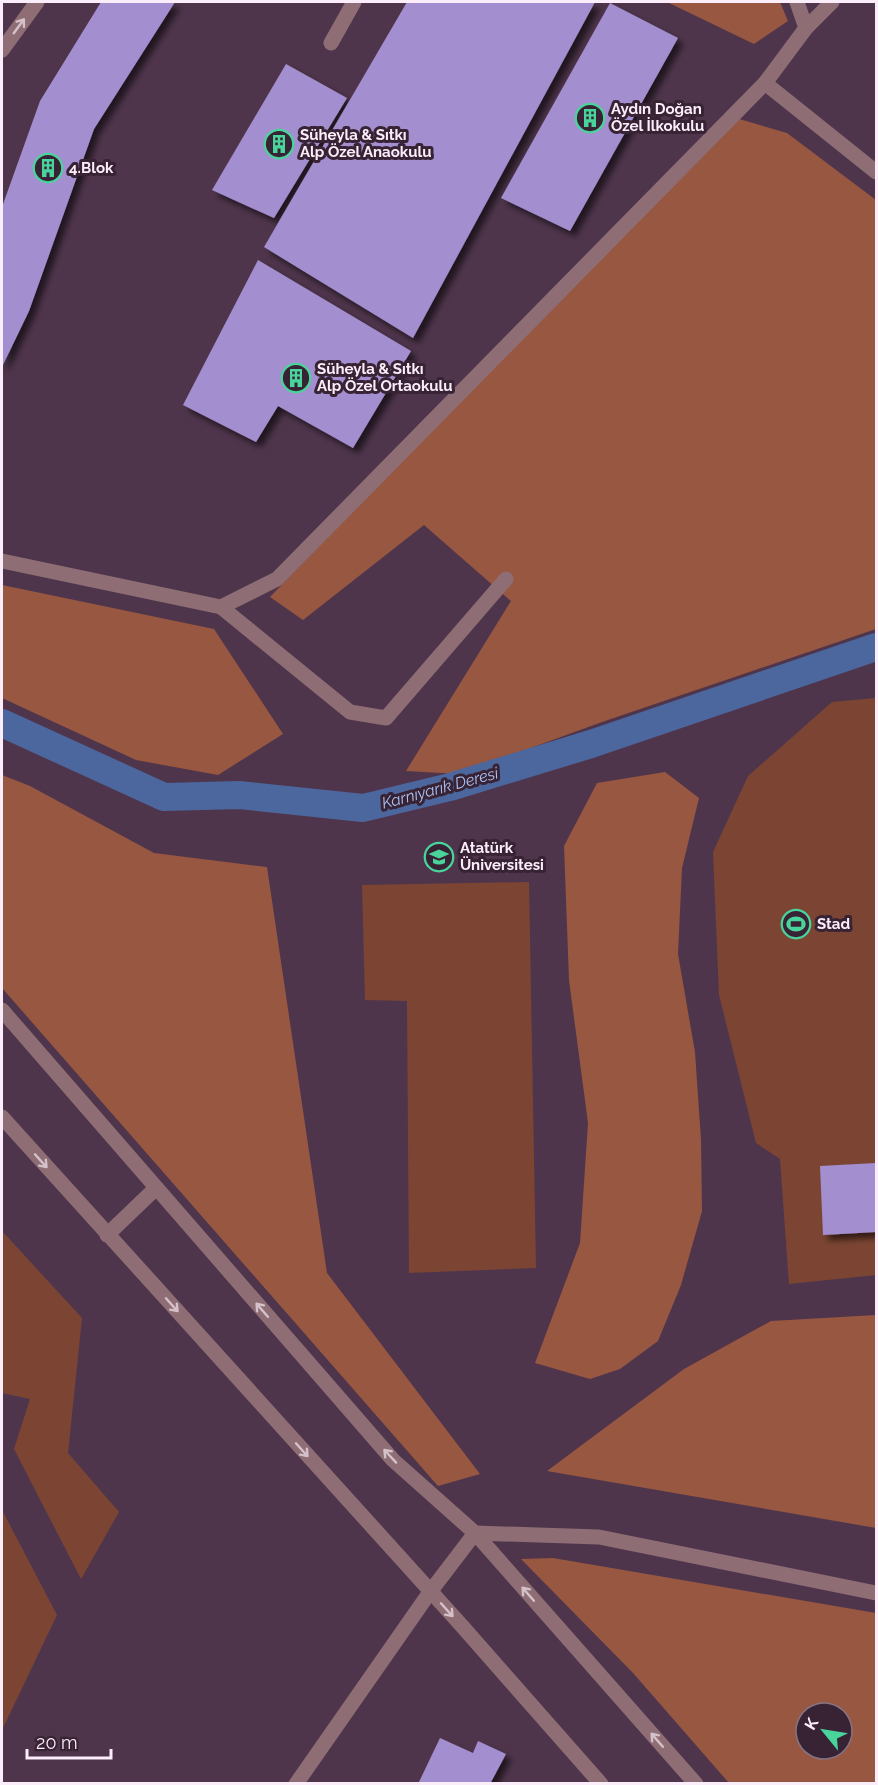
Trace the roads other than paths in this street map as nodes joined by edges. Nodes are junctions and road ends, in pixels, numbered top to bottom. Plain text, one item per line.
1 (37, 2) edge
2 (354, 2) edge
3 (797, 2) edge
4 (832, 2) edge
5 (806, 28) junction
6 (332, 43) dead end
7 (2, 50) edge
8 (765, 82) junction
9 (876, 172) edge
10 (2, 561) edge
11 (506, 579) dead end
12 (221, 608) junction
13 (2, 1010) edge
14 (2, 1118) edge
15 (156, 1188) junction
16 (108, 1234) junction
17 (475, 1533) junction
18 (430, 1592) junction
19 (876, 1593) edge
20 (296, 1784) edge
21 (601, 1784) edge
22 (696, 1784) edge

7 -> 1 street
2 - 6 street
3 - 5 street
4 - 5 street
5 - 8 street
8 - 9 street
8 - 12 street
10 - 12 street
11 - 12 street
13 - 15 street
14 -> 16 street
15 - 16 street
17 -> 15 street
16 -> 18 street
17 - 18 street
17 - 19 street
22 -> 17 street
18 - 20 street
18 -> 21 street

